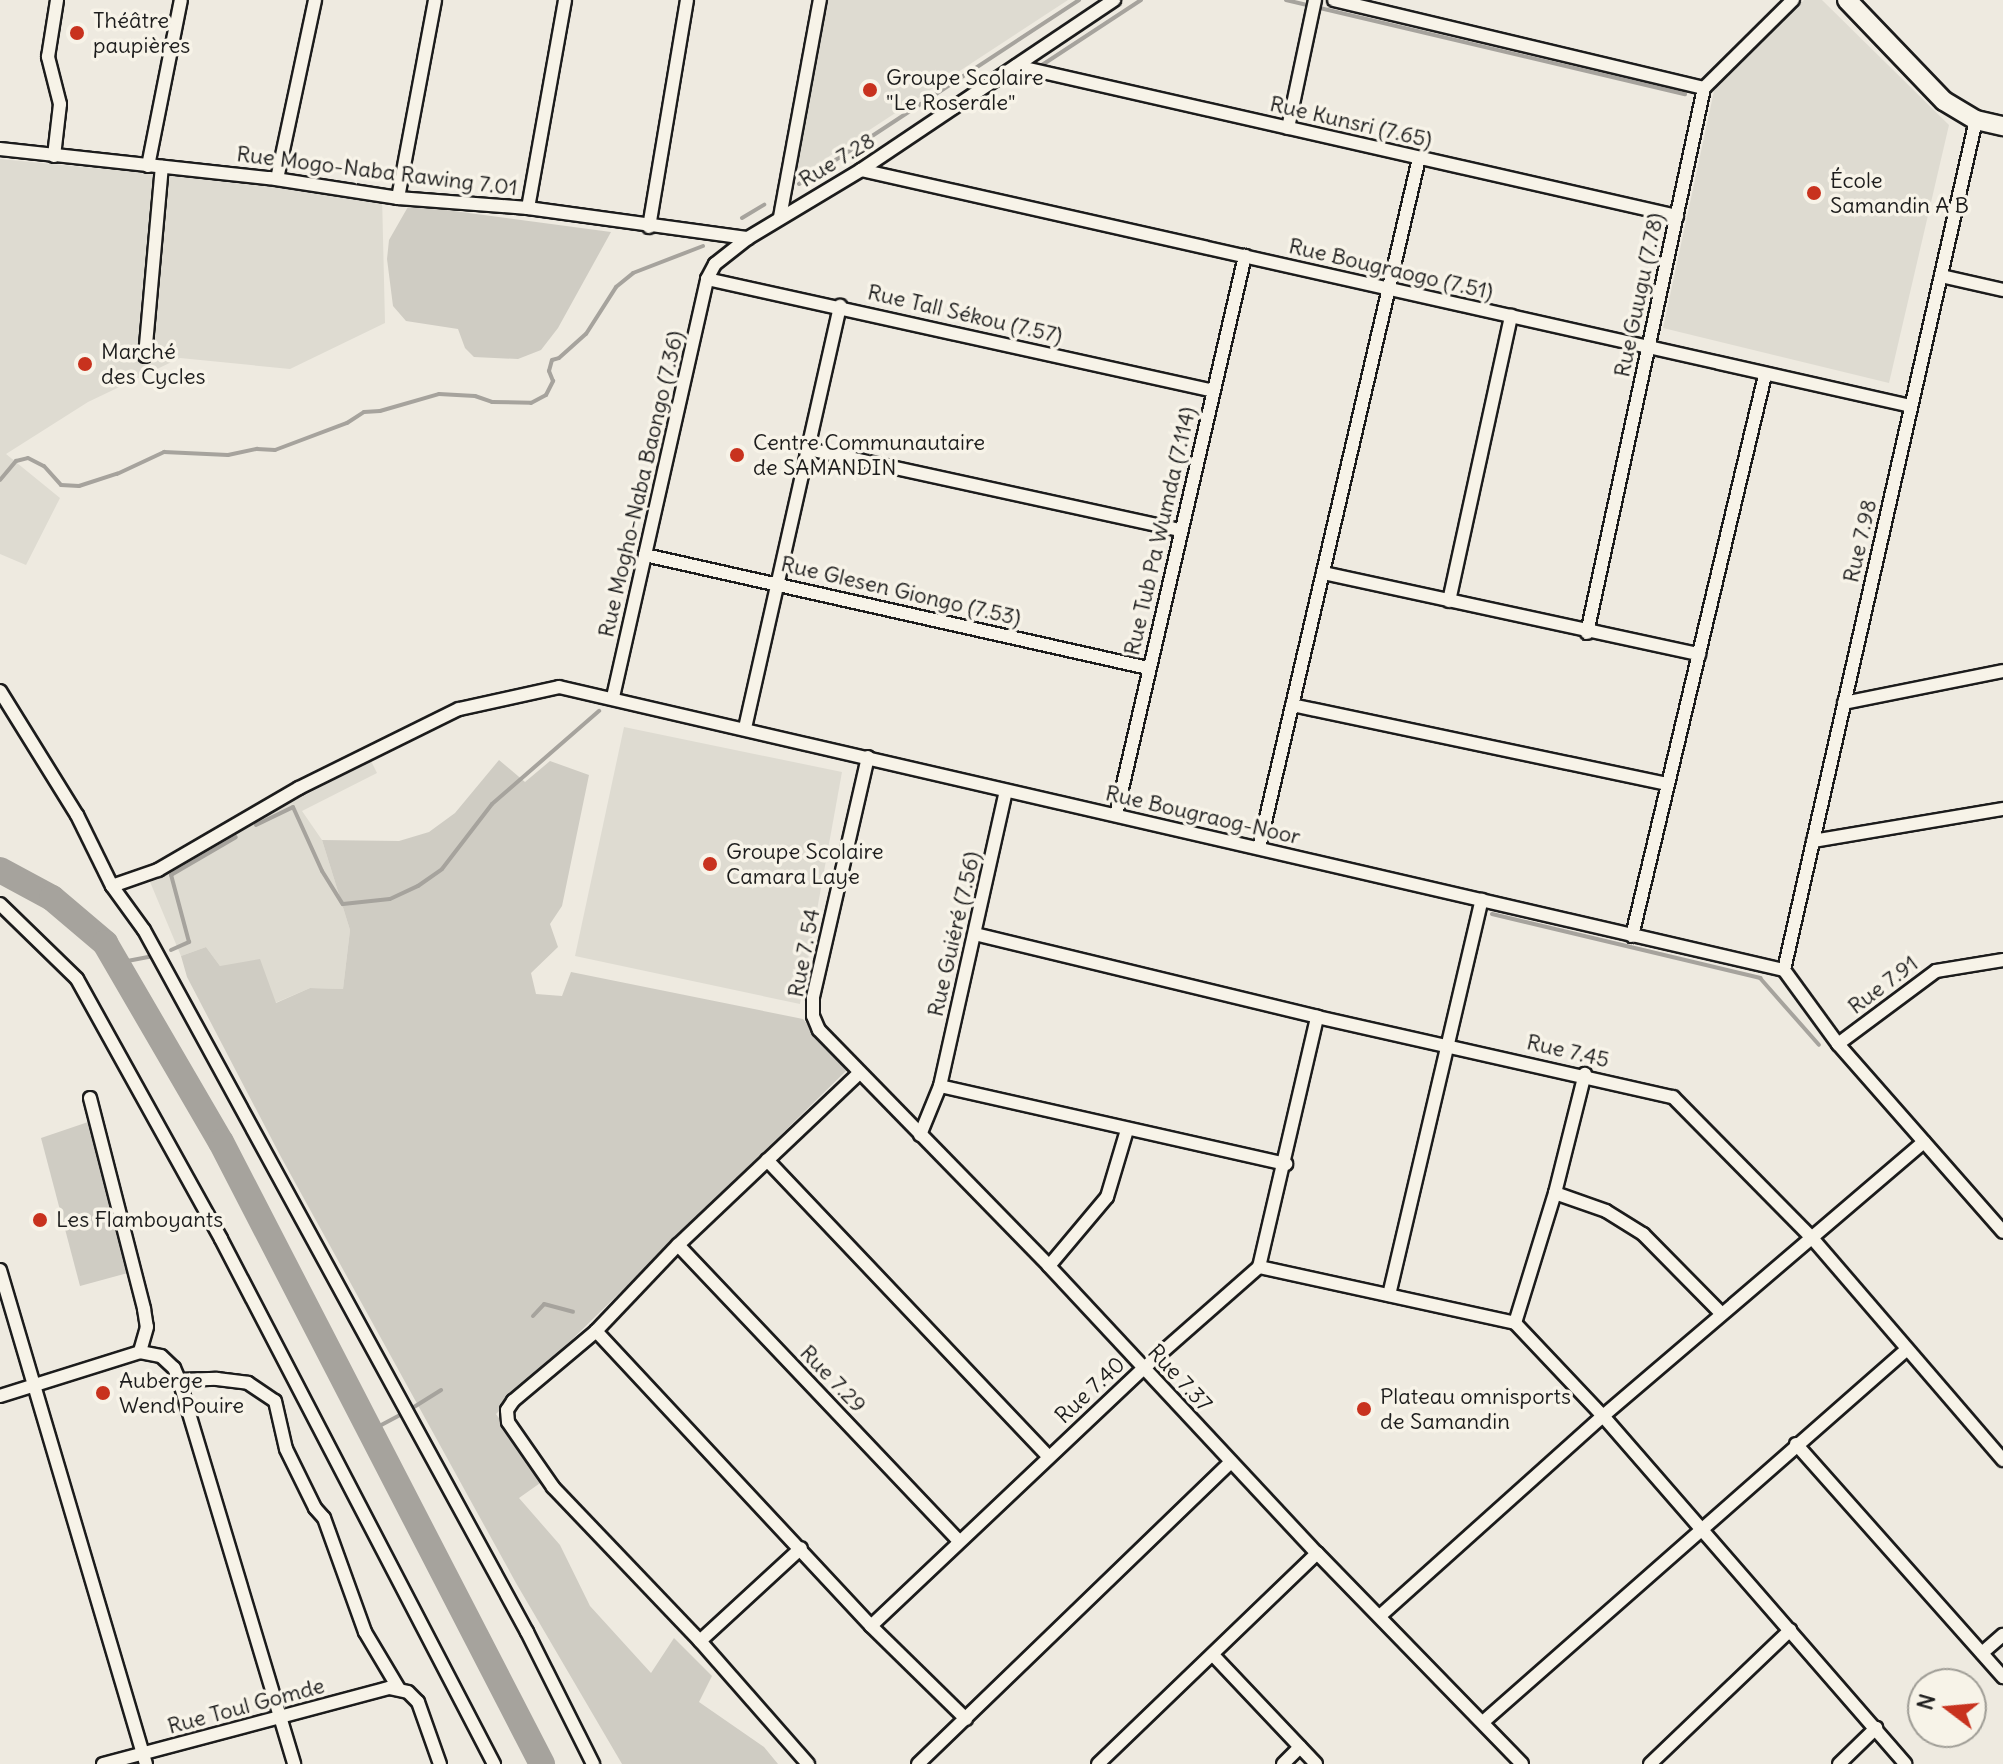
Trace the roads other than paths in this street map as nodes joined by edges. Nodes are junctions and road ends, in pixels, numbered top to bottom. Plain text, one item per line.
1 (57, 0) edge
2 (181, 0) edge
3 (315, 0) edge
4 (435, 0) edge
5 (565, 0) edge
6 (687, 0) edge
7 (820, 0) edge
8 (1114, 0) edge
9 (1315, 0) edge
10 (1334, 0) edge
11 (1793, 0) edge
12 (1847, 0) edge
13 (1016, 66) junction
14 (1704, 88) junction
15 (1976, 120) junction
16 (2003, 126) edge
17 (1288, 128) junction
18 (0, 149) edge
19 (54, 156) junction
20 (1419, 158) junction
21 (148, 166) junction
22 (162, 167) junction
23 (861, 170) junction
24 (277, 179) junction
25 (398, 198) junction
26 (528, 208) junction
27 (1677, 216) junction
28 (780, 217) junction
29 (649, 227) junction
30 (748, 238) junction
31 (1245, 256) junction
32 (1941, 276) junction
33 (707, 279) junction
34 (1389, 289) junction
35 (2003, 290) edge
36 (840, 306) junction
37 (1511, 316) junction
38 (1649, 347) junction
39 (145, 356) dead end
40 (1765, 375) junction
41 (1214, 391) junction
42 (1911, 406) junction
43 (808, 449) junction
44 (1181, 530) junction
45 (645, 555) junction
46 (1323, 573) junction
47 (778, 583) junction
48 (1449, 601) junction
49 (1587, 633) junction
50 (1699, 654) junction
51 (1148, 668) junction
52 (2003, 671) edge
53 (0, 691) edge
54 (613, 697) junction
55 (1844, 703) junction
56 (1292, 705) junction
57 (745, 728) junction
58 (868, 757) junction
59 (1668, 784) junction
60 (1006, 791) junction
61 (2003, 809) edge
62 (1116, 815) junction
63 (1813, 841) junction
64 (1259, 848) junction
65 (112, 886) junction
66 (1482, 900) junction
67 (0, 904) edge
68 (975, 934) junction
69 (1632, 936) junction
70 (2003, 960) edge
71 (1784, 970) junction
72 (813, 1016) joint
73 (1317, 1017) junction
74 (1447, 1044) junction
75 (1838, 1044) junction
76 (859, 1073) junction
77 (1585, 1074) junction
78 (940, 1086) junction
79 (90, 1098) dead end
80 (1127, 1130) junction
81 (920, 1135) junction
82 (1924, 1142) junction
83 (767, 1160) junction
84 (1286, 1164) junction
85 (1555, 1193) junction
86 (2003, 1232) edge
87 (1812, 1238) junction
88 (678, 1245) junction
89 (1049, 1266) junction
90 (1259, 1267) junction
91 (0, 1270) edge
92 (1389, 1295) junction
93 (1722, 1314) junction
94 (1515, 1323) junction
95 (596, 1331) junction
96 (1906, 1350) junction
97 (140, 1352) junction
98 (1144, 1368) junction
99 (179, 1380) junction
100 (33, 1387) junction
101 (0, 1396) edge
102 (1603, 1416) junction
103 (1796, 1444) junction
104 (1048, 1456) junction
105 (2003, 1460) edge
106 (1231, 1462) junction
107 (1700, 1527) junction
108 (959, 1541) junction
109 (801, 1548) junction
110 (1317, 1553) junction
111 (1381, 1615) junction
112 (871, 1626) junction
113 (1790, 1630) junction
114 (2003, 1635) edge
115 (700, 1641) junction
116 (1982, 1653) junction
117 (1213, 1655) junction
118 (2003, 1677) edge
119 (399, 1689) junction
120 (281, 1717) junction
121 (966, 1719) junction
122 (1483, 1722) junction
123 (1876, 1728) junction
124 (1300, 1747) junction
125 (145, 1759) edge
126 (103, 1764) edge
127 (294, 1764) edge
128 (440, 1764) edge
129 (494, 1764) edge
130 (593, 1764) edge
131 (808, 1764) edge
132 (918, 1764) edge
133 (1098, 1764) edge
134 (1283, 1764) edge
135 (1316, 1764) edge
136 (1522, 1764) edge
137 (1650, 1764) edge
138 (1839, 1764) edge
139 (1906, 1764) edge

1 - 19 street
2 - 21 street
3 - 24 street
4 - 25 street
5 - 26 street
6 - 29 street
7 - 28 street
8 - 13 street, Rue 7.28
9 - 17 street
10 - 14 street
11 - 14 street
12 - 15 street
13 - 17 street, Rue Kunsri (7.65)
13 - 23 street, Rue 7.28
14 - 27 street, Rue Guugu (7.78)
15 - 16 street
15 - 32 street, Rue 7.98
17 - 20 street, Rue Kunsri (7.65)
18 - 19 street, Rue Mogo-Naba Rawing 7.01
19 - 21 street, Rue Mogo-Naba Rawing 7.01
20 - 27 street, Rue Kunsri (7.65)
20 - 34 street
21 - 22 street, Rue Mogo-Naba Rawing 7.01
22 - 24 street, Rue Mogo-Naba Rawing 7.01
22 - 39 street
23 - 28 street, Rue 7.28
23 - 31 street, Rue Bougraogo (7.51)
24 - 25 street, Rue Mogo-Naba Rawing 7.01
25 - 26 street, Rue Mogo-Naba Rawing 7.01
26 - 29 street, Rue Mogo-Naba Rawing 7.01
27 - 38 street, Rue Guugu (7.78)
28 - 30 street, Rue 7.28
29 - 30 street, Rue Mogo-Naba Rawing 7.01
30 - 33 street, Rue 7.28
31 - 34 street, Rue Bougraogo (7.51)
31 - 41 street, Rue Tub Pa Wumda (7.114)
32 - 35 street
32 - 42 street, Rue 7.98
33 - 36 street, Rue Tall Sékou (7.57)
33 - 45 street, Rue Mogho-Naba Baongo (7.36)
34 - 37 street, Rue Bougraogo (7.51)
34 - 46 street
36 - 41 street, Rue Tall Sékou (7.57)
36 - 43 street
37 - 38 street, Rue Bougraogo (7.51)
37 - 48 street
38 - 40 street, Rue Bougraogo (7.51)
38 - 49 street, Rue Guugu (7.78)
40 - 42 street, Rue Bougraogo (7.51)
40 - 50 street
41 - 44 street, Rue Tub Pa Wumda (7.114)
42 - 55 street, Rue 7.98
43 - 44 street
43 - 47 street
44 - 51 street, Rue Tub Pa Wumda (7.114)
45 - 47 street, Rue Glesen Giongo (7.53)
45 - 54 street, Rue Mogho-Naba Baongo (7.36)
46 - 48 street
46 - 56 street
47 - 51 street, Rue Glesen Giongo (7.53)
47 - 57 street
48 - 49 street
49 - 50 street
50 - 59 street
51 - 62 street, Rue Tub Pa Wumda (7.114)
52 - 55 street
53 - 65 street
54 - 57 street, Rue Bougraog-Noor
54 - 65 street, Rue Bougraog-Noor
55 - 63 street, Rue 7.98
56 - 59 street
56 - 64 street
57 - 58 street, Rue Bougraog-Noor
58 - 60 street, Rue Bougraog-Noor
58 - 72 street, Rue 7. 54
59 - 69 street
60 - 62 street, Rue Bougraog-Noor
60 - 68 street, Rue Guiéré (7.56)
61 - 63 street
62 - 64 street, Rue Bougraog-Noor
63 - 71 street, Rue 7.98
64 - 66 street, Rue Bougraog-Noor
65 - 130 street
66 - 69 street, Rue Bougraog-Noor
66 - 74 street
67 - 129 street
68 - 73 street, Rue 7.45
68 - 78 street, Rue Guiéré (7.56)
69 - 71 street, Rue Bougraog-Noor
70 - 75 street, Rue 7.91
71 - 75 street
72 - 76 street, Rue 7.37
73 - 74 street, Rue 7.45
73 - 84 street
74 - 77 street, Rue 7.45
74 - 92 street
75 - 82 street
76 - 81 street, Rue 7.37
76 - 83 street
77 - 85 street
77 - 87 street, Rue 7.45
78 - 80 street
78 - 81 street, Rue Guiéré (7.56)
79 - 97 street
80 - 84 street
80 - 89 street
81 - 89 street, Rue 7.37
82 - 86 street
82 - 87 street
83 - 88 street
83 - 104 street
84 - 90 street
85 - 93 street
85 - 94 street
87 - 93 street
87 - 96 street, Rue 7.45
88 - 95 street
88 - 108 street, Rue 7.29
89 - 98 street, Rue 7.37
90 - 92 street
90 - 98 street, Rue 7.40
91 - 100 street
92 - 94 street
93 - 102 street
94 - 102 street
95 - 109 street
95 - 115 street
96 - 103 street
96 - 105 street, Rue 7.45
97 - 99 street
97 - 100 street
98 - 104 street, Rue 7.40
98 - 106 street, Rue 7.37
99 - 119 street
99 - 120 street
100 - 101 street
100 - 125 street
102 - 107 street
102 - 111 street
103 - 107 street
103 - 116 street
104 - 108 street, Rue 7.40
106 - 110 street, Rue 7.37
106 - 121 street
107 - 113 street
107 - 122 street
108 - 112 street, Rue 7.40
109 - 112 street
109 - 115 street
110 - 111 street, Rue 7.37
110 - 117 street
111 - 122 street, Rue 7.37
112 - 121 street
113 - 123 street
113 - 137 street
114 - 116 street
115 - 131 street
116 - 118 street
117 - 124 street
117 - 133 street
119 - 120 street, Rue Toul Gomde
119 - 128 street
120 - 125 street, Rue Toul Gomde
120 - 127 street
121 - 132 street
122 - 136 street, Rue 7.37
123 - 138 street
123 - 139 street
124 - 134 street
124 - 135 street
125 - 126 street, Rue Toul Gomde

